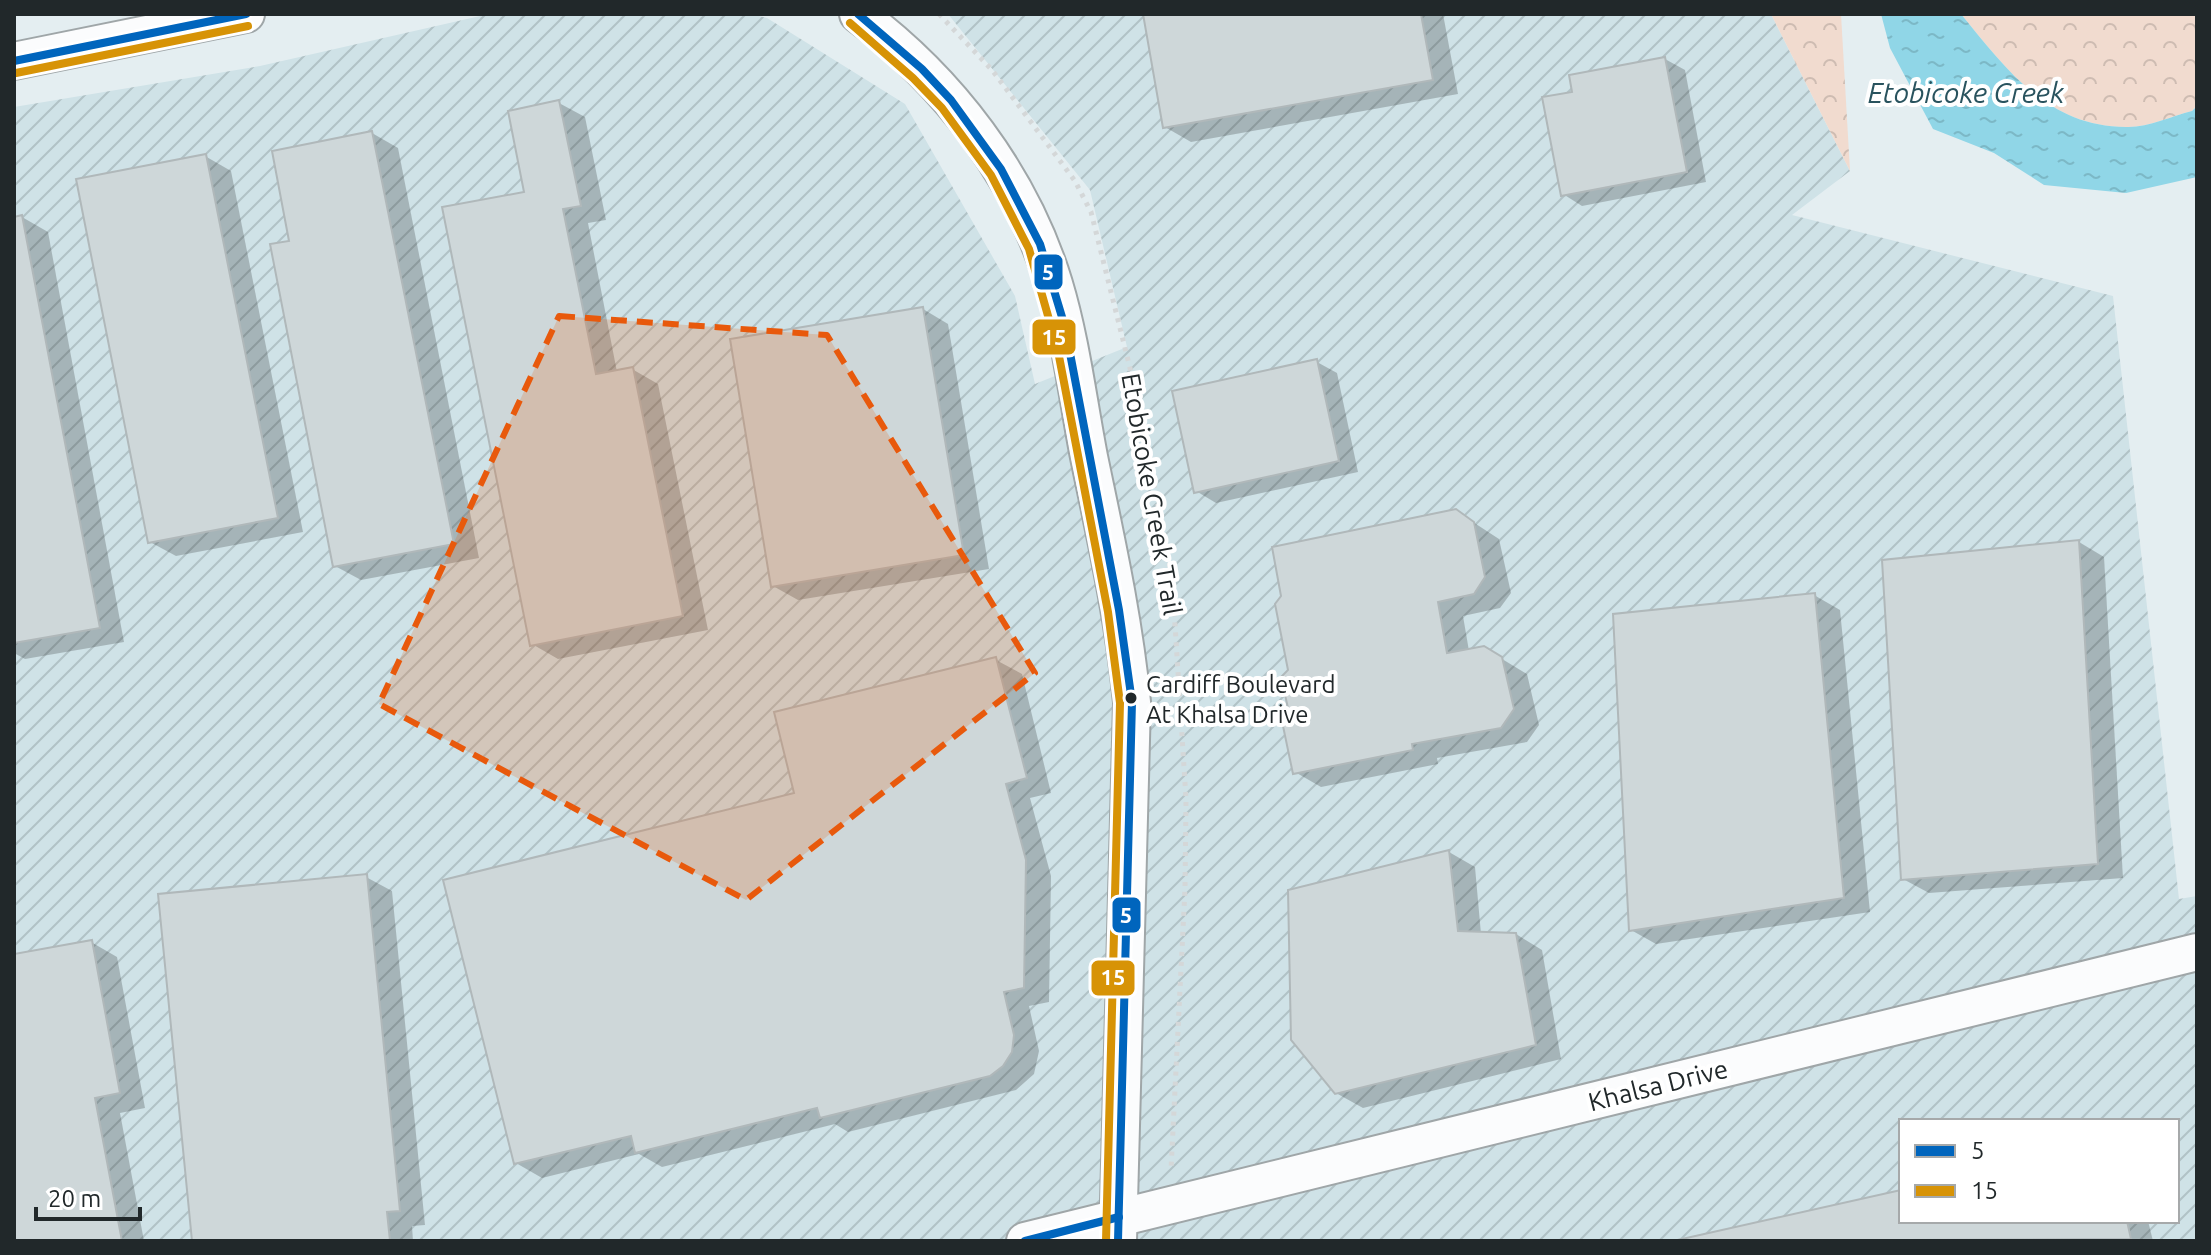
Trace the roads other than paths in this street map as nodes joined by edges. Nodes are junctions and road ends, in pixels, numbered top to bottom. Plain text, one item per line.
1 (246, 14) edge
2 (858, 14) edge
3 (164, 22) edge
4 (14, 61) edge
5 (2197, 952) edge
6 (1118, 1229) edge
7 (1025, 1241) edge

1 - 3 street
2 - 6 street
3 - 4 street
5 - 6 street, Khalsa Drive
6 - 7 street, Khalsa Drive

